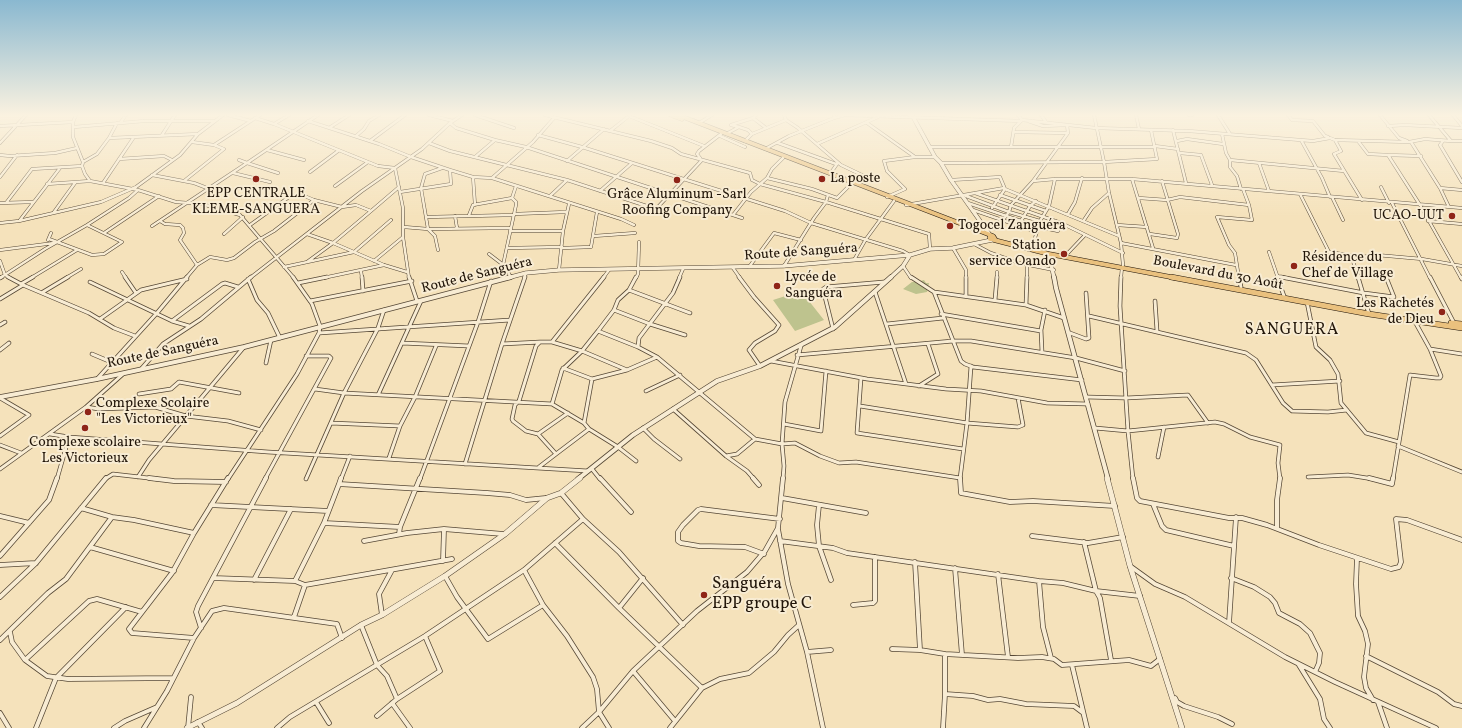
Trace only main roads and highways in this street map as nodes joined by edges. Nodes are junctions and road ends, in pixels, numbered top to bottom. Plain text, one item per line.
1 (759, 149) edge
2 (765, 149) edge
3 (887, 197) junction
4 (908, 205) junction
5 (992, 238) junction
6 (1122, 266) junction
7 (1368, 313) junction
8 (1462, 324) edge
9 (1455, 325) junction
10 (1462, 328) edge

1 - 3 highway, Boulevard du 30 Août
2 - 3 highway, Boulevard du 30 Août
3 - 4 highway, Boulevard du 30 Août
3 - 4 highway, Boulevard du 30 Août
4 - 5 highway, Boulevard du 30 Août
5 - 6 highway, Boulevard du 30 Août
5 - 6 highway, Boulevard du 30 Août
6 - 7 highway, Boulevard du 30 Août
6 - 7 highway, Boulevard du 30 Août
7 - 9 highway, Boulevard du 30 Août
7 - 9 highway, Boulevard du 30 Août
8 - 9 highway, Boulevard du 30 Août
9 - 10 highway, Boulevard du 30 Août

